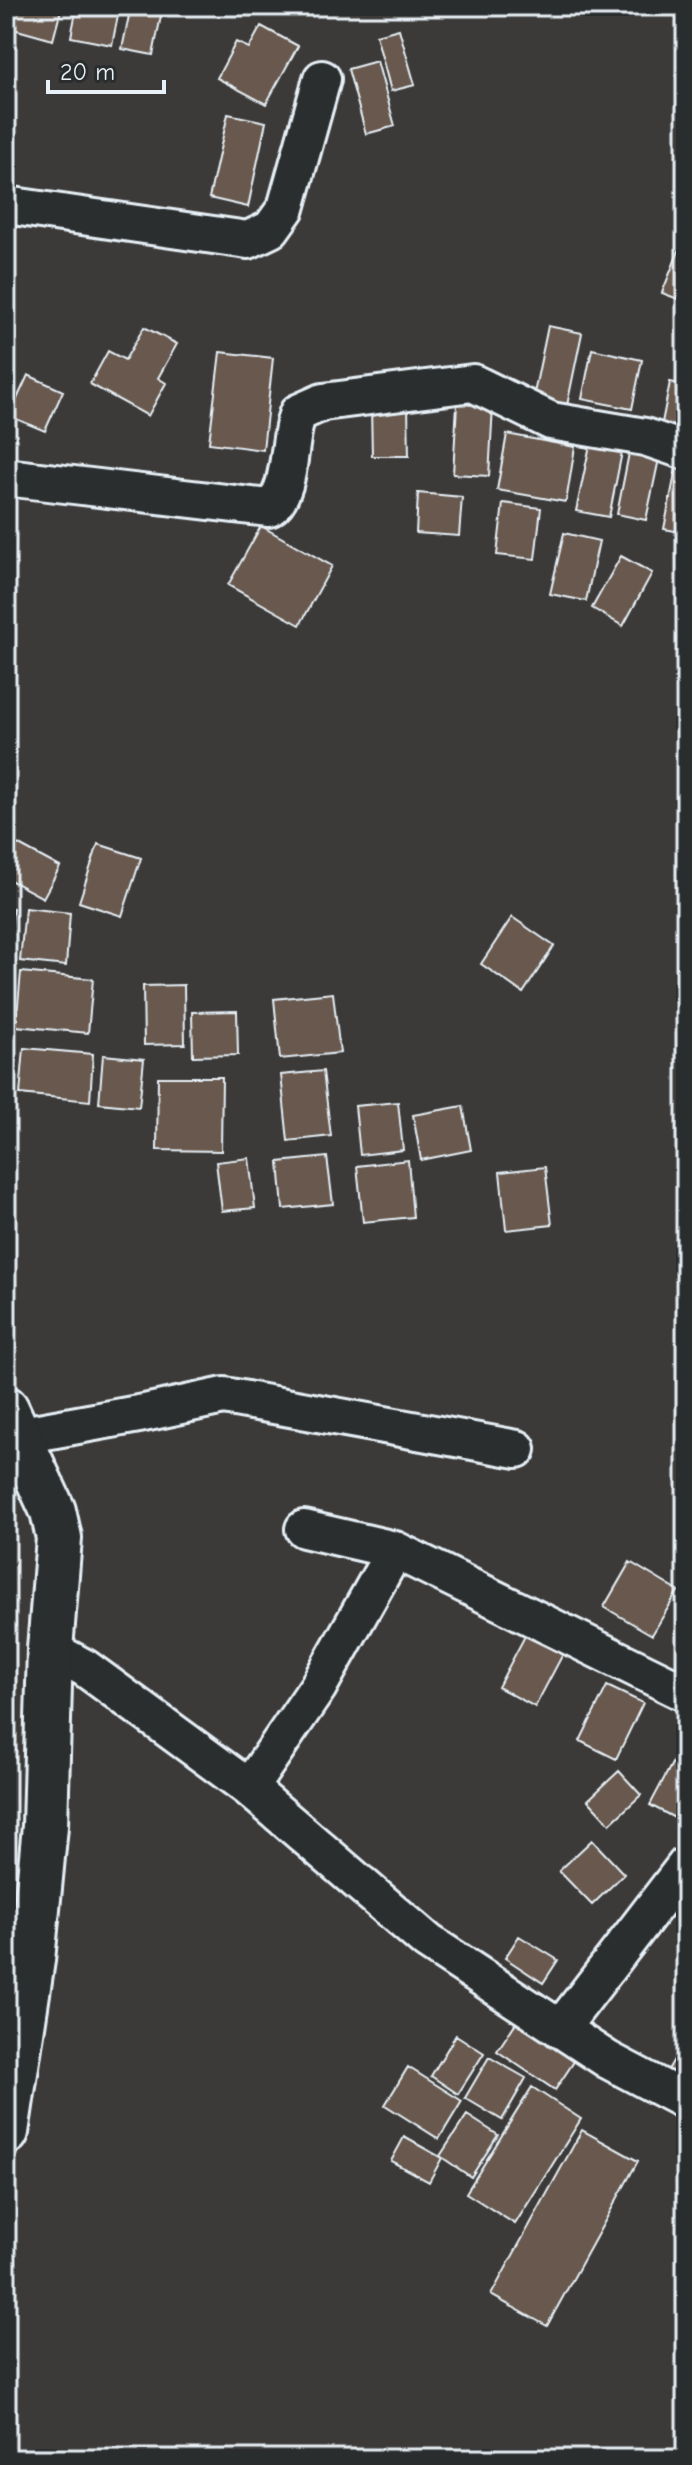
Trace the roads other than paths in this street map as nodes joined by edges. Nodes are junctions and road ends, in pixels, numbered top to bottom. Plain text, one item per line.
1 (322, 79) dead end
2 (6, 205) edge
3 (686, 451) edge
4 (6, 477) edge
5 (12, 1422) edge
6 (517, 1449) dead end
7 (304, 1529) dead end
8 (395, 1550) junction
9 (50, 1649) junction
10 (686, 1693) edge
11 (249, 1788) junction
12 (686, 1865) edge
13 (560, 2029) junction
14 (686, 2101) edge
15 (6, 2132) edge

1 - 2 street
3 - 4 street
5 - 6 street
5 - 9 street
7 - 8 street
8 - 10 street
8 - 11 street
9 - 11 street
9 - 15 street
11 - 13 street
12 - 13 street
13 - 14 street

